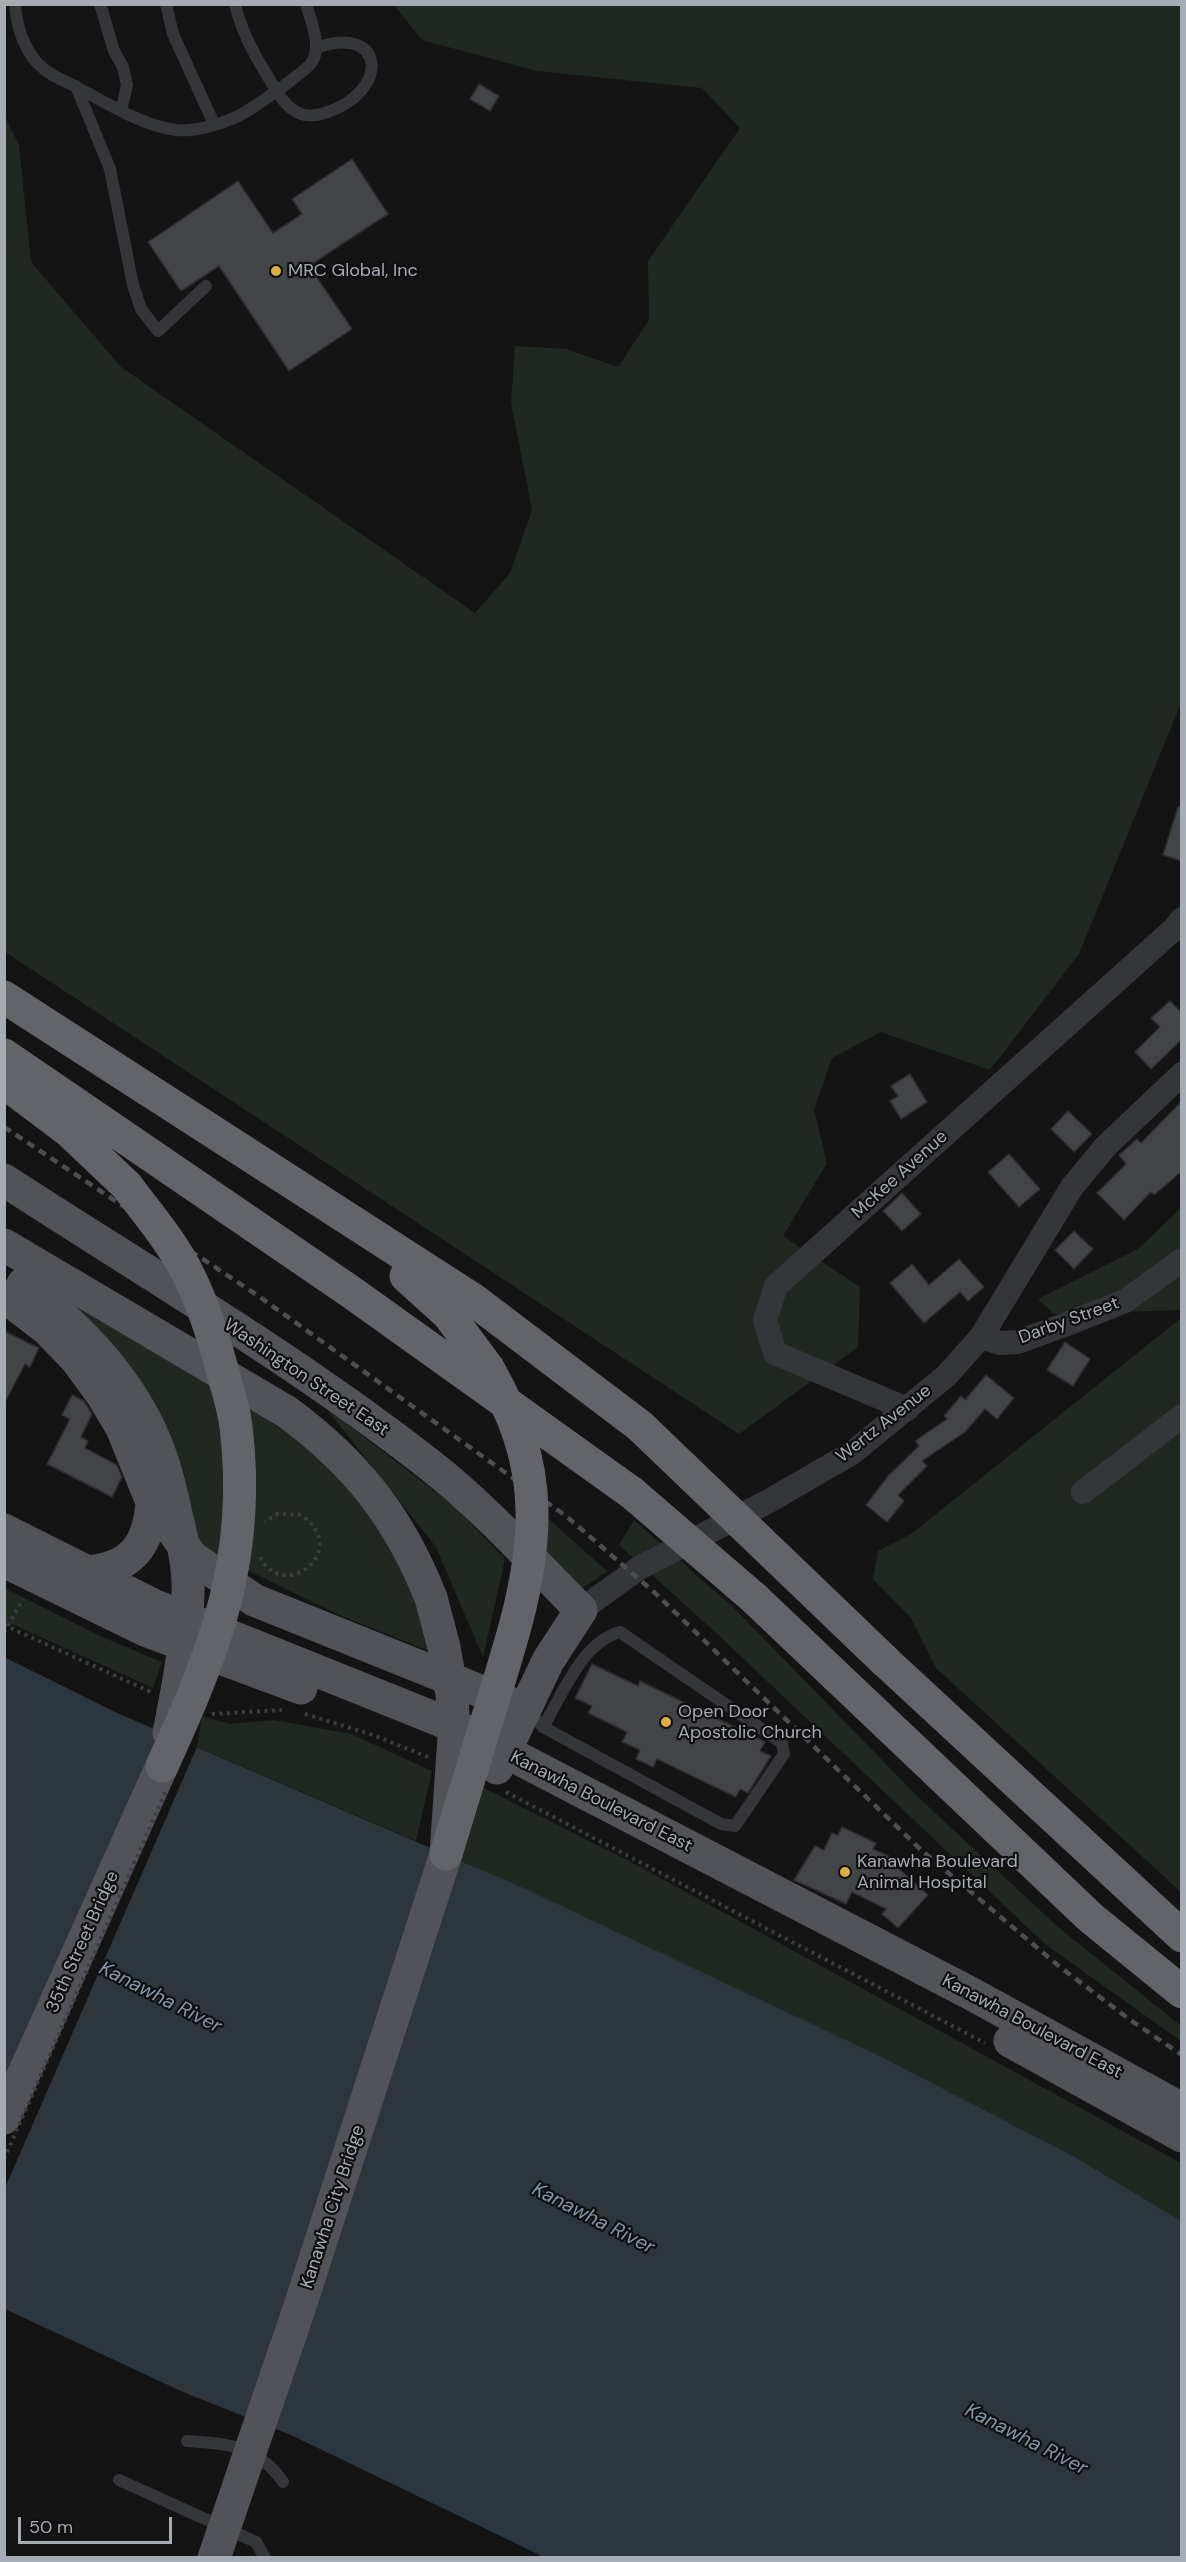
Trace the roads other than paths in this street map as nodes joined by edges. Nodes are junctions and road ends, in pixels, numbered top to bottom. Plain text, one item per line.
1 (15, 4) edge
2 (100, 4) edge
3 (166, 4) edge
4 (235, 4) edge
5 (306, 4) edge
6 (316, 48) junction
7 (75, 86) junction
8 (276, 90) junction
9 (122, 111) junction
10 (214, 124) junction
11 (206, 286) dead end
12 (1182, 919) edge
13 (4, 997) edge
14 (4, 1055) edge
15 (1182, 1074) edge
16 (4, 1082) edge
17 (4, 1180) edge
18 (296, 1185) junction
19 (4, 1245) edge
20 (1182, 1260) edge
21 (11, 1284) edge
22 (981, 1337) junction
23 (908, 1409) junction
24 (1182, 1416) edge
25 (1083, 1492) dead end
26 (152, 1502) junction
27 (4, 1530) edge
28 (4, 1561) edge
29 (86, 1572) junction
30 (581, 1610) junction
31 (534, 1718) junction
32 (501, 1770) junction
33 (165, 1776) junction
34 (446, 1854) junction
35 (1182, 1936) edge
36 (1182, 1992) edge
37 (1182, 2109) edge
38 (4, 2118) edge
39 (1182, 2136) edge
40 (187, 2441) dead end
41 (119, 2480) dead end
42 (283, 2482) dead end
43 (214, 2558) edge
44 (265, 2558) edge

1 - 7 lane
2 - 9 lane
3 - 10 lane
4 - 8 lane
5 - 6 lane
6 - 8 lane
6 - 8 lane
7 - 9 lane
7 - 11 lane
8 - 10 lane
9 - 10 lane
12 - 23 street, McKee Avenue
13 - 18 highway
14 - 36 highway, bridge
15 - 22 street, Wertz Avenue
16 - 33 highway, bridge
17 - 30 main road, Washington Street East
18 - 34 highway, bridge
18 - 35 highway, bridge
19 - 34 main road, Kanawha City Bridge, bridge
20 - 22 street, Darby Street
21 - 26 main road
21 - 33 main road, 35th Street Bridge, bridge
22 - 23 street, Wertz Avenue
23 - 30 street, Wertz Avenue
24 - 25 street
26 - 29 main road
26 - 31 main road
27 - 29 main road, Kanawha Boulevard East
28 - 32 main road, Kanawha Boulevard East
29 - 32 main road, Kanawha Boulevard East
30 - 31 main road, Wertz Avenue
31 - 31 lane
31 - 32 main road, Wertz Avenue
32 - 37 main road, Kanawha Boulevard East
32 - 39 main road, Kanawha Boulevard East
33 - 38 main road, 35th Street Bridge
34 - 43 main road, Kanawha City Bridge, bridge
40 - 42 lane
41 - 44 lane

